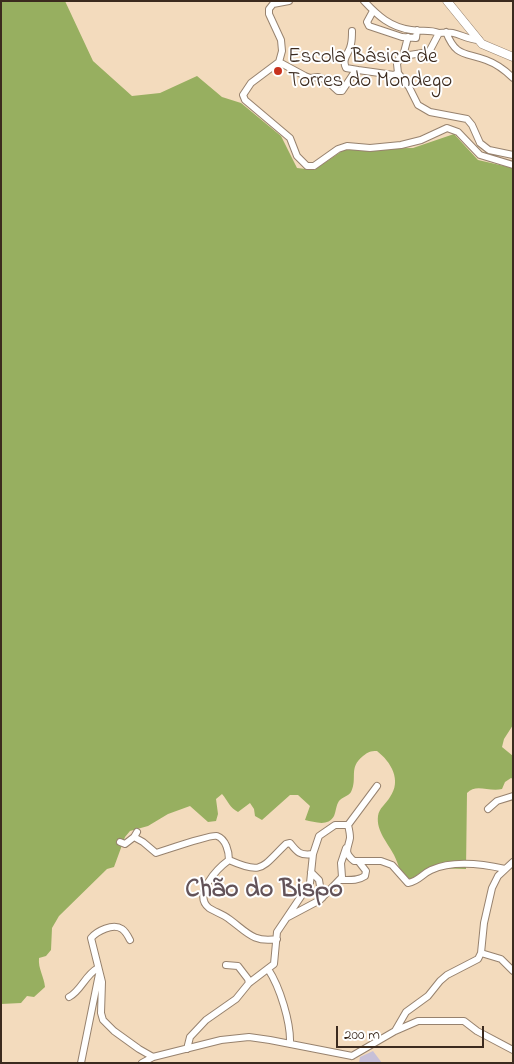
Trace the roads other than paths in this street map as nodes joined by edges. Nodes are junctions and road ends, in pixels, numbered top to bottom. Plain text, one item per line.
1 (289, 1) edge
2 (364, 1) edge
3 (447, 1) edge
4 (373, 11) junction
5 (352, 30) dead end
6 (417, 30) junction
7 (442, 33) junction
8 (408, 37) junction
9 (479, 40) junction
10 (403, 56) junction
11 (513, 57) edge
12 (279, 62) junction
13 (358, 70) junction
14 (398, 73) junction
15 (513, 78) edge
16 (513, 155) edge
17 (513, 165) edge
18 (377, 786) dead end
19 (513, 796) edge
20 (488, 809) dead end
21 (348, 825) junction
22 (120, 842) dead end
23 (347, 846) junction
24 (313, 854) junction
25 (229, 860) junction
26 (359, 862) junction
27 (513, 862) edge
28 (505, 869) junction
29 (311, 872) junction
30 (340, 880) junction
31 (322, 898) junction
32 (288, 917) junction
33 (277, 939) junction
34 (130, 940) dead end
35 (482, 953) junction
36 (226, 965) dead end
37 (268, 969) junction
38 (99, 971) junction
39 (513, 971) edge
40 (249, 983) junction
41 (68, 997) dead end
42 (395, 1031) junction
43 (290, 1044) junction
44 (187, 1049) junction
45 (513, 1050) edge
46 (153, 1057) junction
47 (353, 1059) edge
48 (81, 1063) edge
49 (142, 1063) edge

1 - 12 street
2 - 4 street
3 - 9 main road
4 - 6 street
4 - 8 street
5 - 13 street
6 - 7 street
6 - 8 street
7 - 9 street
7 - 10 street
7 - 15 street
8 - 10 street
9 - 11 main road
10 - 14 street
12 - 13 street
12 - 17 street
13 - 14 street
14 - 16 street
18 - 21 street
19 - 20 street
21 - 23 street
21 - 24 street
22 - 25 street
23 - 26 street
23 - 30 street
24 - 25 street
24 - 29 street
25 - 33 street
26 - 28 street
26 - 30 street
27 - 28 street
28 - 35 street
29 - 31 street
29 - 32 street
30 - 31 street
31 - 32 street
32 - 33 street
33 - 37 street
34 - 38 street
35 - 39 street
35 - 42 street
36 - 40 street
37 - 40 street
37 - 43 street
38 - 41 street
38 - 46 street
38 - 48 street
40 - 44 street
42 - 45 street
42 - 47 street
43 - 44 street
43 - 47 street
44 - 46 street
46 - 49 street

